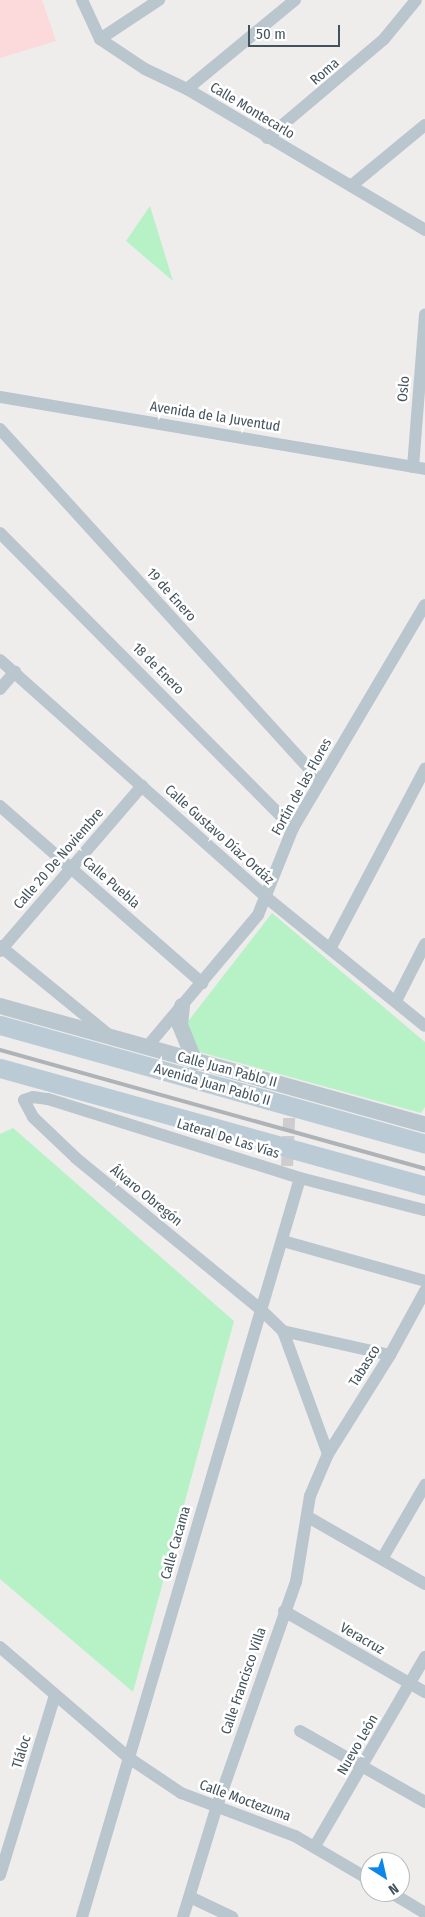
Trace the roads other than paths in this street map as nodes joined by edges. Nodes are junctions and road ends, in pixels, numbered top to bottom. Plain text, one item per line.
1 (82, 0) edge
2 (159, 0) edge
3 (295, 0) edge
4 (416, 0) edge
5 (100, 38) junction
6 (187, 89) junction
7 (425, 124) edge
8 (267, 138) junction
9 (351, 186) junction
10 (425, 230) edge
11 (425, 314) edge
12 (0, 397) edge
13 (0, 429) edge
14 (419, 468) edge
15 (0, 533) edge
16 (425, 606) edge
17 (0, 660) edge
18 (15, 672) junction
19 (0, 689) edge
20 (425, 769) edge
21 (320, 781) junction
22 (142, 786) junction
23 (0, 806) edge
24 (294, 828) junction
25 (72, 868) junction
26 (267, 898) junction
27 (425, 944) edge
28 (1, 948) edge
29 (330, 949) junction
30 (202, 983) junction
31 (396, 1002) junction
32 (0, 1006) edge
33 (182, 1006) junction
34 (0, 1025) edge
35 (425, 1026) edge
36 (113, 1038) junction
37 (146, 1048) junction
38 (195, 1062) junction
39 (0, 1068) edge
40 (24, 1100) joint
41 (425, 1125) edge
42 (425, 1144) edge
43 (300, 1178) junction
44 (425, 1186) edge
45 (425, 1210) edge
46 (283, 1241) junction
47 (425, 1281) edge
48 (425, 1291) edge
49 (260, 1308) junction
50 (283, 1331) junction
51 (390, 1355) junction
52 (328, 1454) junction
53 (425, 1485) edge
54 (308, 1517) junction
55 (382, 1559) junction
56 (425, 1584) edge
57 (284, 1611) junction
58 (0, 1647) edge
59 (425, 1657) edge
60 (410, 1684) junction
61 (425, 1692) edge
62 (55, 1695) junction
63 (300, 1731) dead end
64 (129, 1758) junction
65 (364, 1766) junction
66 (425, 1802) edge
67 (217, 1806) junction
68 (315, 1846) junction
69 (0, 1874) edge
70 (360, 1874) edge
71 (190, 1897) junction
72 (407, 1902) edge
73 (425, 1913) edge
74 (82, 1917) edge
75 (183, 1917) edge
76 (232, 1917) edge

1 - 5 street, Calle Montecarlo
2 - 5 street
3 - 6 street
4 - 8 street, Roma
5 - 6 street, Calle Montecarlo
6 - 8 street, Calle Montecarlo
7 - 9 street
8 - 9 street, Calle Montecarlo
9 - 10 street, Calle Montecarlo
11 - 14 street, Oslo
12 - 14 street, Avenida de la Juventud
13 - 21 street, 19 de Enero
15 - 24 street, 18 de Enero
16 - 21 street, Fortín de las Flores
17 - 18 street, Calle Gustavo Díaz Ordáz
18 - 19 street
18 - 22 street, Calle Gustavo Díaz Ordáz
20 - 29 street
21 - 24 street, Fortín de las Flores
22 - 25 street, Calle 20 De Noviembre
22 - 26 street, Calle Gustavo Díaz Ordáz
23 - 25 street, Calle Puebla
24 - 26 street, Fortín de las Flores
25 - 28 street, Calle 20 De Noviembre
25 - 30 street, Calle Puebla
26 - 29 street, Calle Gustavo Díaz Ordáz
26 - 30 street, Fortín de las Flores
27 - 31 street
28 - 36 street
29 - 31 street, Calle Gustavo Díaz Ordáz
30 - 33 street, Fortín de las Flores
31 - 35 street, Calle Gustavo Díaz Ordáz
32 - 36 street, Calle Juan Pablo II
33 - 37 street, Fortín de las Flores
33 - 38 street
34 - 42 main road, Avenida Juan Pablo II
36 - 37 street, Calle Juan Pablo II
37 - 38 street, Calle Juan Pablo II
38 - 41 street, Calle Juan Pablo II
39 - 44 main road
40 - 43 street, Lateral De Las Vías
40 - 49 street, Álvaro Obregón
43 - 45 street, Lateral De Las Vías
43 - 46 street, Calle Cacama
46 - 47 street
46 - 49 street, Calle Cacama
48 - 51 street, Tabasco
49 - 50 street, Álvaro Obregón
49 - 64 street, Calle Cacama
50 - 51 street
50 - 52 street
51 - 52 street, Tabasco
52 - 54 street, Calle Francisco Villa
53 - 55 street
54 - 55 street
54 - 57 street, Calle Francisco Villa
55 - 56 street
57 - 60 street, Veracruz
57 - 67 street, Calle Francisco Villa
58 - 62 street, Calle Moctezuma
59 - 60 street, Nuevo León
60 - 61 street, Veracruz
60 - 65 street, Nuevo León
62 - 64 street, Calle Moctezuma
62 - 69 street, Tláloc
63 - 65 street
64 - 67 street, Calle Moctezuma
64 - 74 street, Calle Cacama
65 - 66 street
65 - 68 street, Nuevo León
67 - 68 street, Calle Moctezuma
67 - 71 street, Calle Francisco Villa
68 - 70 street, Calle Moctezuma
71 - 75 street, Calle Francisco Villa
71 - 76 street
72 - 73 street

